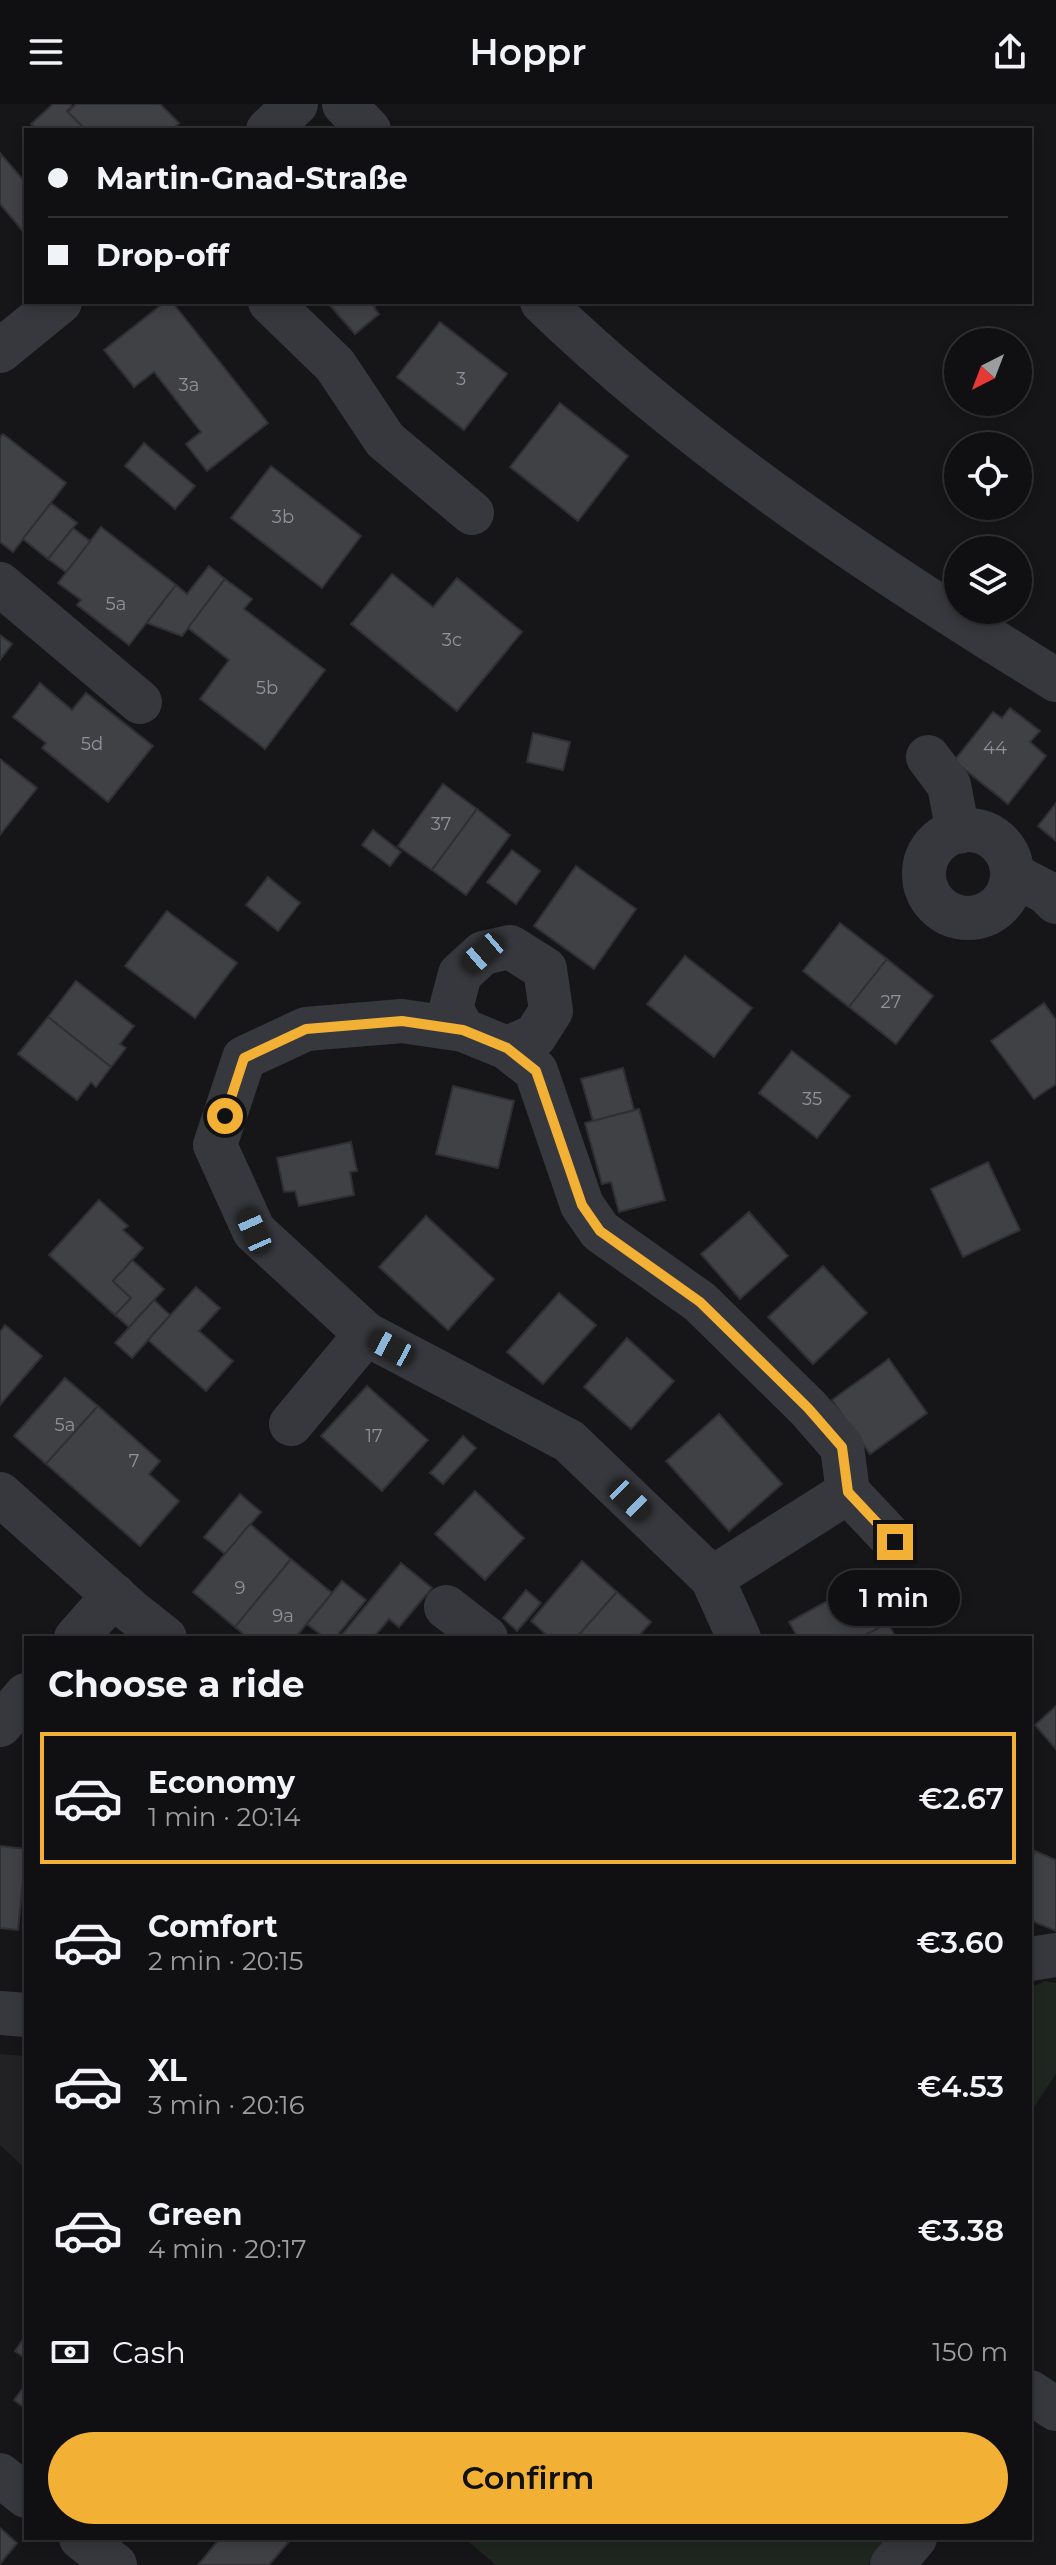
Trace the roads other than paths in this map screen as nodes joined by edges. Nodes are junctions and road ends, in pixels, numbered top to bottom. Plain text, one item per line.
1 (296, 104) edge
2 (344, 104) edge
3 (270, 128) edge
4 (367, 128) edge
5 (58, 304) edge
6 (272, 304) edge
7 (544, 304) edge
8 (0, 351) edge
9 (472, 513) dead end
10 (0, 584) edge
11 (1056, 680) edge
12 (140, 702) dead end
13 (928, 757) dead end
14 (958, 832) junction
15 (1013, 875) junction
16 (1056, 902) edge
17 (463, 1030) junction
18 (507, 1048) junction
19 (366, 1334) junction
20 (291, 1424) dead end
21 (848, 1492) junction
22 (0, 1494) edge
23 (895, 1542) dead end
24 (712, 1578) junction
25 (114, 1595) junction
26 (446, 1607) dead end
27 (78, 1636) edge
28 (163, 1636) edge
29 (483, 1636) edge
30 (738, 1636) edge
31 (24, 1697) edge
32 (0, 1725) edge
33 (1056, 1955) edge
34 (1032, 1959) edge
35 (0, 2013) edge
36 (24, 2015) edge
37 (1032, 2394) edge
38 (1056, 2409) edge
39 (0, 2475) edge
40 (24, 2494) edge
41 (84, 2540) edge
42 (913, 2540) edge
43 (115, 2565) edge
44 (892, 2565) edge

1 - 3 street
2 - 4 street
5 - 8 street
6 - 9 street
7 - 11 street
10 - 12 street
13 - 14 street
14 - 15 street
14 - 15 street
15 - 16 street
17 - 18 street
17 - 18 street
17 - 19 street
18 - 21 street
19 - 20 street
19 - 24 street
21 - 23 street
21 - 24 street
22 - 25 street
24 - 30 street
25 - 27 street
25 - 28 street
26 - 29 street
31 - 32 street
33 - 34 street
35 - 36 street
37 - 38 street
39 - 40 street
41 - 43 street
42 - 44 street

